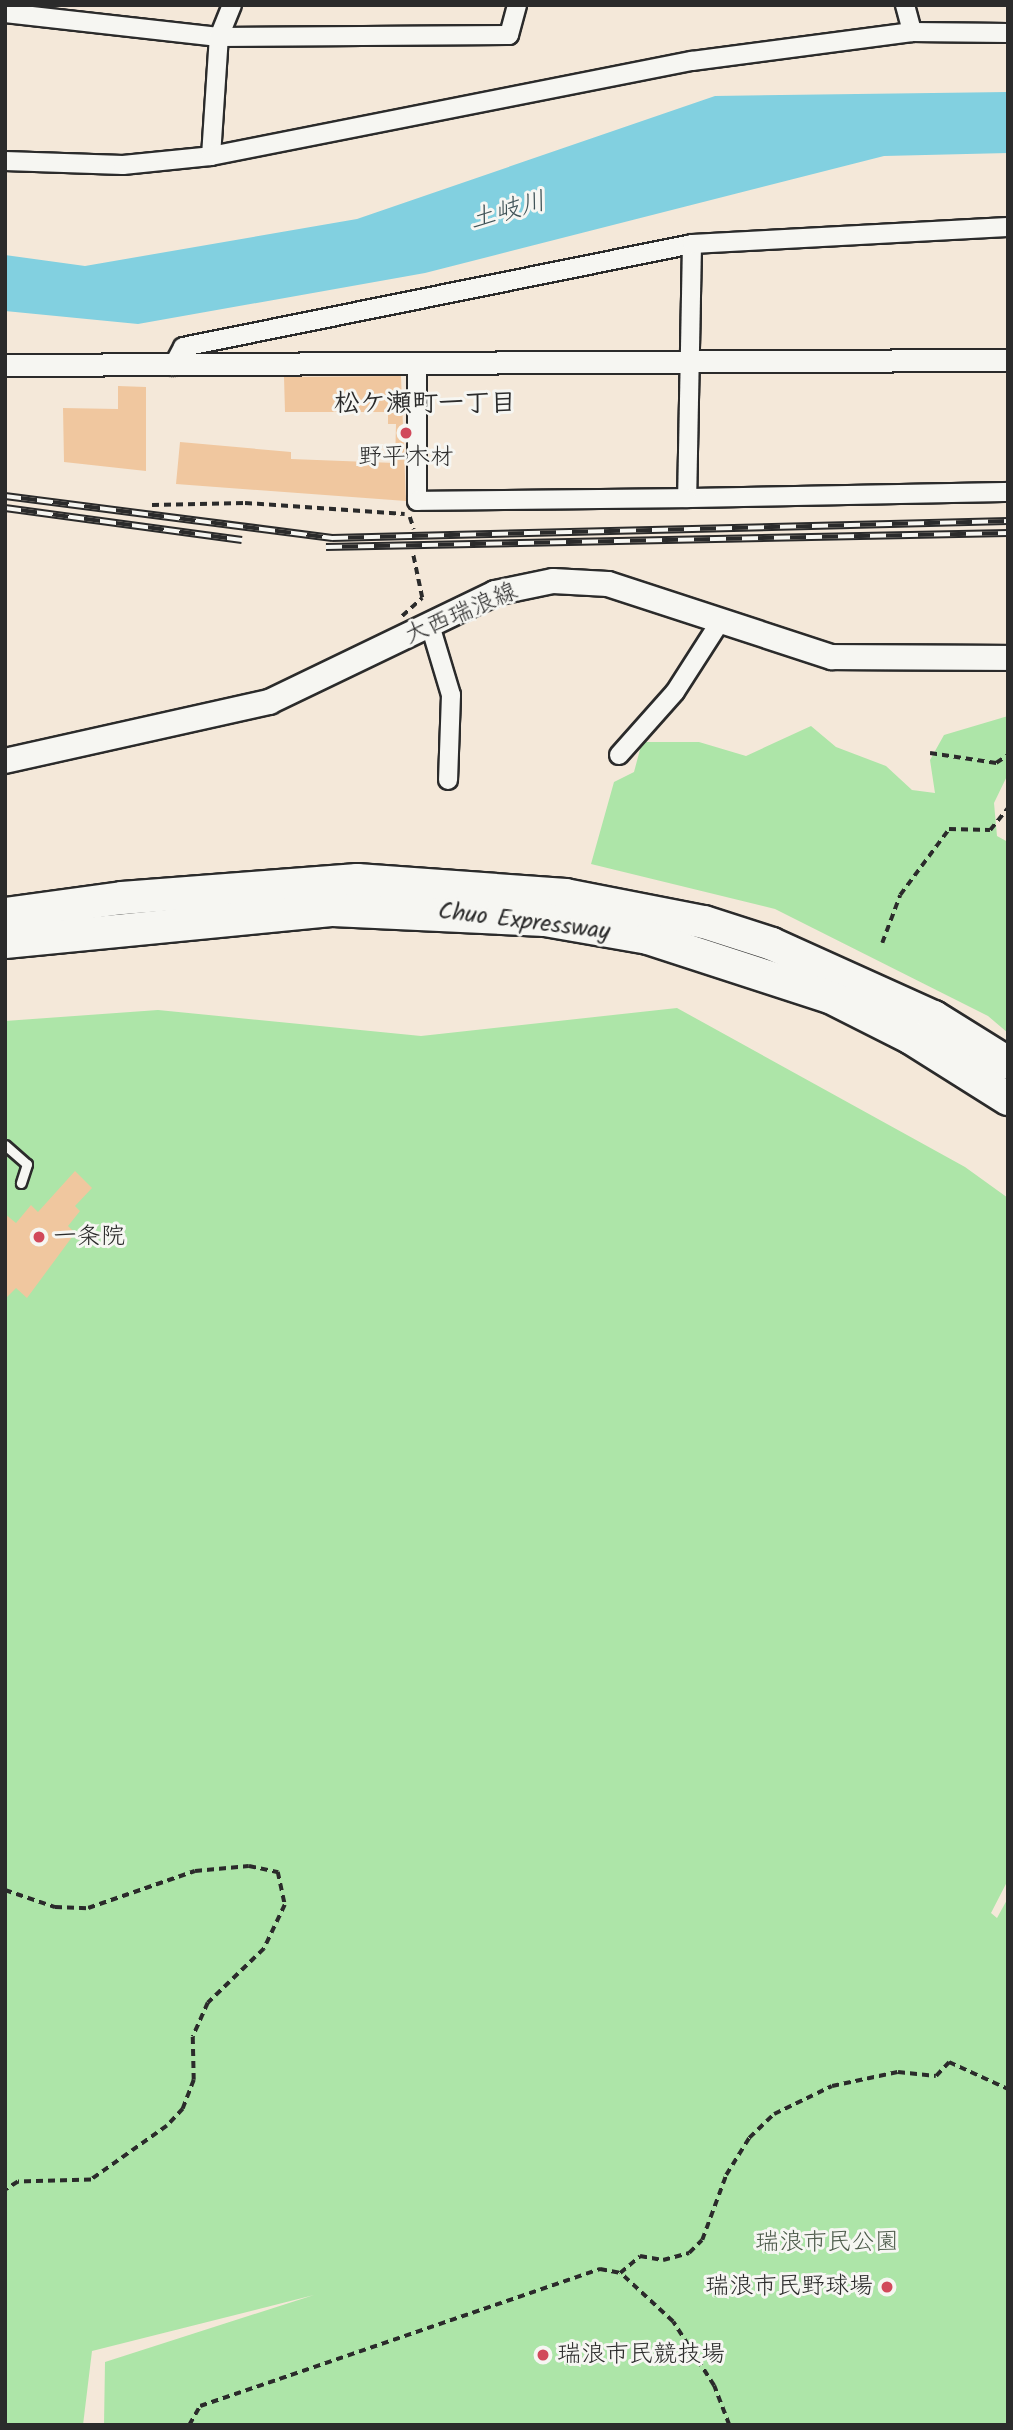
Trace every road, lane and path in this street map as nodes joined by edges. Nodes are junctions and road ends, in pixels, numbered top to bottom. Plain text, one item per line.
1 (232, 5) edge
2 (517, 5) edge
3 (905, 5) edge
4 (5, 13) edge
5 (912, 32) junction
6 (1008, 33) edge
7 (219, 37) junction
8 (211, 156) junction
9 (5, 161) edge
10 (1008, 227) edge
11 (692, 244) junction
12 (1008, 360) edge
13 (692, 363) junction
14 (5, 365) edge
15 (173, 366) junction
16 (417, 366) junction
17 (1008, 492) edge
18 (687, 498) junction
19 (152, 505) dead end
20 (409, 514) dead end
21 (413, 555) dead end
22 (720, 622) junction
23 (419, 630) junction
24 (1008, 658) edge
25 (930, 753) dead end
26 (619, 755) dead end
27 (1008, 755) edge
28 (5, 761) edge
29 (448, 780) dead end
30 (1008, 808) edge
31 (5, 914) edge
32 (5, 942) edge
33 (882, 943) dead end
34 (1008, 1063) edge
35 (1008, 1099) edge
36 (5, 1145) edge
37 (21, 1183) dead end
38 (5, 1890) edge
39 (1008, 2089) edge
40 (5, 2190) edge
41 (620, 2273) junction
42 (189, 2425) edge
43 (729, 2425) edge

1 - 7 street
2 - 7 street
3 - 5 street
4 - 7 street
5 - 6 street
5 - 8 street
7 - 8 street
8 - 9 street
10 - 11 street
11 - 13 street
11 - 15 street
12 - 13 street
13 - 16 street
13 - 18 street
14 - 15 street
15 - 16 street
16 - 18 street
17 - 18 street
19 - 20 path
21 - 23 path
22 - 23 main road, 大西瑞浪線
22 - 24 main road, 大西瑞浪線
22 - 26 street
23 - 28 main road, 大西瑞浪線
23 - 29 street
25 - 27 path
30 - 33 path
31 - 34 highway, Chuo Expressway
32 - 35 highway, Chuo Expressway
36 - 37 lane
38 - 40 path
39 - 41 path
41 - 42 path
41 - 43 path

